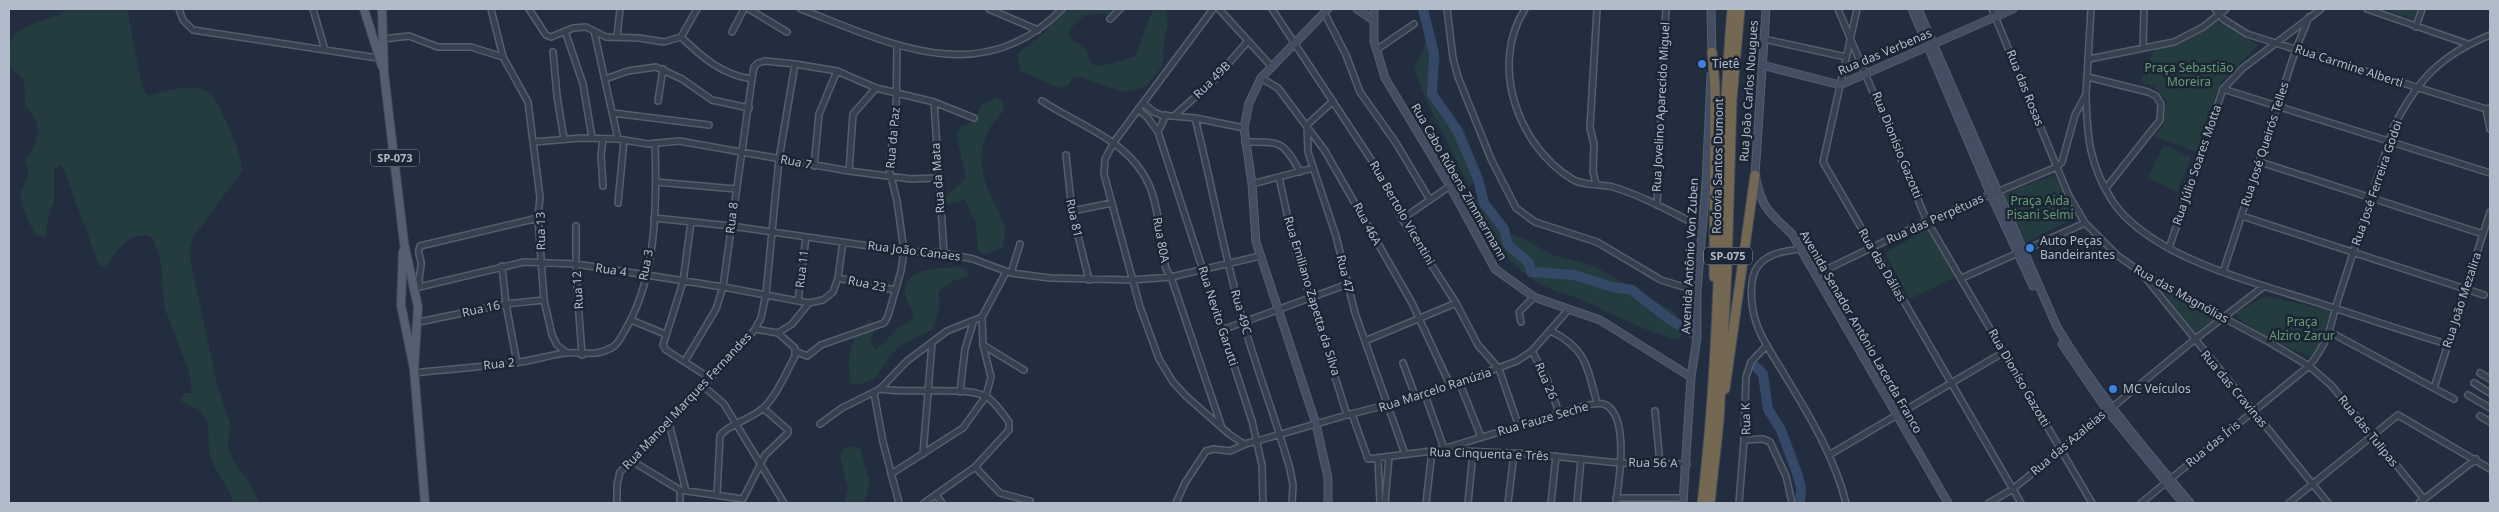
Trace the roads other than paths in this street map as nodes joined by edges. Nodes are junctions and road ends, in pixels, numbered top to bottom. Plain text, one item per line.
1 (179, 9) edge
2 (313, 9) edge
3 (364, 9) edge
4 (382, 9) edge
5 (491, 9) edge
6 (529, 9) edge
7 (538, 9) edge
8 (620, 9) edge
9 (697, 9) edge
10 (744, 9) edge
11 (749, 9) edge
12 (801, 9) edge
13 (989, 9) edge
14 (1062, 9) edge
15 (1120, 9) edge
16 (1213, 9) edge
17 (1219, 9) edge
18 (1272, 9) edge
19 (1357, 9) edge
20 (1374, 9) edge
21 (1447, 9) edge
22 (1525, 9) edge
23 (1597, 9) edge
24 (1666, 9) edge
25 (1712, 9) edge
26 (1732, 9) edge
27 (1740, 9) edge
28 (1766, 9) edge
29 (1838, 9) edge
30 (1857, 9) edge
31 (1912, 9) edge
32 (1918, 9) edge
33 (1992, 9) edge
34 (2013, 9) edge
35 (2091, 9) edge
36 (2144, 9) edge
37 (2215, 9) edge
38 (2226, 9) edge
39 (2321, 9) edge
40 (2367, 9) edge
41 (2422, 9) edge
42 (1325, 10) edge
43 (811, 11) edge
44 (999, 11) edge
45 (2218, 14) junction
46 (1995, 17) junction
47 (2309, 17) junction
48 (1110, 19) dead end
49 (1373, 20) junction
50 (1414, 24) dead end
51 (2416, 27) junction
52 (1038, 30) junction
53 (565, 31) junction
54 (594, 31) junction
55 (732, 32) dead end
56 (787, 32) dead end
57 (2490, 35) edge
58 (617, 37) junction
59 (681, 37) junction
60 (1850, 37) junction
61 (383, 39) junction
62 (1764, 39) junction
63 (1248, 41) junction
64 (1293, 42) junction
65 (2274, 43) junction
66 (2468, 44) junction
67 (897, 45) junction
68 (1930, 46) junction
69 (2142, 48) junction
70 (2296, 49) junction
71 (325, 50) junction
72 (1376, 50) junction
73 (553, 52) dead end
74 (1712, 52) junction
75 (503, 57) junction
76 (1846, 57) junction
77 (378, 58) junction
78 (2089, 59) junction
79 (795, 64) junction
80 (1762, 65) junction
81 (1271, 66) junction
82 (662, 69) junction
83 (837, 71) junction
84 (384, 73) junction
85 (1867, 74) junction
86 (2088, 77) junction
87 (605, 78) junction
88 (1261, 78) junction
89 (752, 79) junction
90 (1840, 85) junction
91 (2416, 87) junction
92 (876, 88) junction
93 (2224, 89) junction
94 (896, 94) junction
95 (2086, 94) junction
96 (1042, 101) dead end
97 (1333, 101) junction
98 (658, 102) dead end
99 (934, 102) junction
100 (1143, 103) junction
101 (2277, 106) junction
102 (748, 108) junction
103 (1138, 109) junction
104 (2488, 109) edge
105 (613, 113) junction
106 (1166, 115) junction
107 (1174, 116) junction
108 (974, 118) dead end
109 (1195, 118) junction
110 (709, 125) dead end
111 (1307, 125) junction
112 (1244, 128) junction
113 (2490, 129) edge
114 (1158, 132) junction
115 (564, 138) junction
116 (592, 138) junction
117 (603, 139) junction
118 (621, 140) junction
119 (2390, 141) junction
120 (534, 142) junction
121 (1114, 142) junction
122 (1245, 142) junction
123 (655, 143) junction
124 (741, 152) junction
125 (1066, 155) dead end
126 (779, 159) junction
127 (2260, 162) junction
128 (814, 166) junction
129 (2058, 167) junction
130 (1313, 168) junction
131 (849, 172) junction
132 (1300, 172) junction
133 (2490, 173) edge
134 (1755, 175) junction
135 (890, 177) junction
136 (1279, 177) junction
137 (937, 178) junction
138 (656, 182) junction
139 (1252, 184) junction
140 (1596, 184) junction
141 (603, 186) dead end
142 (1450, 186) junction
143 (2106, 188) junction
144 (736, 190) junction
145 (1994, 193) junction
146 (2372, 199) junction
147 (1430, 200) junction
148 (618, 203) dead end
149 (1112, 203) junction
150 (1657, 205) junction
151 (1072, 211) junction
152 (2490, 212) edge
153 (2242, 216) junction
154 (538, 218) junction
155 (654, 218) junction
156 (1402, 219) junction
157 (1928, 221) junction
158 (690, 222) junction
159 (2085, 222) junction
160 (576, 226) dead end
161 (731, 226) junction
162 (1700, 227) junction
163 (771, 232) junction
164 (2483, 234) junction
165 (806, 237) junction
166 (843, 242) junction
167 (404, 243) junction
168 (1020, 244) dead end
169 (1873, 247) junction
170 (2169, 248) junction
171 (1800, 249) junction
172 (904, 251) junction
173 (2020, 251) junction
174 (944, 253) junction
175 (2353, 253) junction
176 (1260, 256) junction
177 (542, 264) junction
178 (576, 264) junction
179 (1228, 264) junction
180 (502, 266) junction
181 (1204, 271) junction
182 (1008, 272) junction
183 (2223, 272) junction
184 (2142, 273) junction
185 (1815, 274) junction
186 (646, 275) junction
187 (1171, 277) junction
188 (838, 278) junction
189 (1962, 278) junction
190 (1088, 280) junction
191 (1132, 280) junction
192 (683, 282) junction
193 (1348, 284) junction
194 (723, 287) junction
195 (2262, 287) junction
196 (417, 288) junction
197 (896, 290) junction
198 (2464, 290) junction
199 (400, 291) junction
200 (1697, 291) junction
201 (766, 294) junction
202 (2484, 295) dead end
203 (1311, 297) junction
204 (1534, 297) junction
205 (544, 300) junction
206 (798, 301) junction
207 (808, 303) junction
208 (1456, 303) junction
209 (506, 304) junction
210 (1278, 309) junction
211 (2335, 309) junction
212 (1568, 310) junction
213 (982, 317) junction
214 (2224, 317) junction
215 (1420, 319) junction
216 (631, 320) junction
217 (419, 322) junction
218 (973, 322) junction
219 (1521, 322) dead end
220 (1243, 323) junction
221 (404, 324) junction
222 (755, 329) junction
223 (1222, 330) junction
224 (1551, 331) junction
225 (1716, 332) junction
226 (2330, 332) junction
227 (665, 334) junction
228 (778, 334) junction
229 (2194, 340) junction
230 (1365, 341) junction
231 (932, 344) junction
232 (2447, 344) junction
233 (983, 345) junction
234 (1768, 345) junction
235 (1532, 351) junction
236 (797, 352) junction
237 (2004, 352) junction
238 (567, 353) junction
239 (582, 355) junction
240 (685, 361) junction
241 (517, 362) junction
242 (1403, 363) dead end
243 (2310, 366) junction
244 (1499, 369) junction
245 (1024, 370) dead end
246 (414, 371) junction
247 (2480, 373) dead end
248 (1691, 377) junction
249 (710, 378) junction
250 (2490, 379) edge
251 (2474, 383) dead end
252 (1460, 384) junction
253 (1951, 384) junction
254 (702, 385) junction
255 (1451, 387) junction
256 (2434, 388) junction
257 (877, 391) junction
258 (928, 392) junction
259 (960, 392) junction
260 (2490, 393) edge
261 (1425, 395) junction
262 (2468, 395) dead end
263 (986, 396) junction
264 (1416, 398) junction
265 (2454, 399) dead end
266 (1597, 403) junction
267 (1389, 406) junction
268 (764, 408) junction
269 (2490, 408) edge
270 (2109, 409) junction
271 (1655, 411) dead end
272 (2253, 411) junction
273 (1559, 413) junction
274 (1350, 414) junction
275 (1896, 414) junction
276 (2480, 416) dead end
277 (1719, 421) junction
278 (2490, 422) edge
279 (669, 423) junction
280 (737, 424) junction
281 (820, 424) dead end
282 (1316, 424) junction
283 (1518, 424) junction
284 (1221, 426) junction
285 (1280, 434) junction
286 (2371, 435) junction
287 (1481, 437) junction
288 (1744, 440) junction
289 (1258, 442) junction
290 (1463, 442) junction
291 (1248, 443) junction
292 (1443, 450) junction
293 (2061, 450) junction
294 (1432, 451) junction
295 (1465, 453) junction
296 (1473, 453) junction
297 (923, 454) junction
298 (1404, 454) junction
299 (1514, 454) junction
300 (1829, 455) junction
301 (1556, 456) junction
302 (1388, 457) junction
303 (1378, 459) junction
304 (1581, 459) junction
305 (2476, 459) junction
306 (632, 461) junction
307 (1620, 463) junction
308 (1660, 464) junction
309 (1687, 464) junction
310 (760, 465) junction
311 (975, 467) junction
312 (2490, 468) edge
313 (890, 474) junction
314 (2168, 480) junction
315 (2312, 484) junction
316 (2013, 489) junction
317 (683, 490) junction
318 (717, 495) junction
319 (936, 495) junction
320 (742, 501) edge
321 (1616, 501) edge
322 (1684, 501) edge
323 (2422, 501) edge
324 (1030, 502) dead end
325 (1659, 502) edge
326 (425, 503) edge
327 (617, 503) edge
328 (680, 503) edge
329 (784, 503) edge
330 (899, 503) edge
331 (924, 503) edge
332 (942, 503) edge
333 (1176, 503) edge
334 (1263, 503) edge
335 (1292, 503) edge
336 (1328, 503) edge
337 (1380, 503) edge
338 (1385, 503) edge
339 (1426, 503) edge
340 (1468, 503) edge
341 (1508, 503) edge
342 (1551, 503) edge
343 (1577, 503) edge
344 (1702, 503) edge
345 (1710, 503) edge
346 (1739, 503) edge
347 (1792, 503) edge
348 (1846, 503) edge
349 (1948, 503) edge
350 (1989, 503) edge
351 (2021, 503) edge
352 (2092, 503) edge
353 (2141, 503) edge
354 (2183, 503) edge
355 (2190, 503) edge
356 (2289, 503) edge
357 (2328, 503) edge

1 - 71 street
2 - 71 street
3 - 77 main road, SP-073
4 - 61 main road, SP-073
5 - 75 street
6 - 7 street
6 - 53 street
8 - 58 street
9 - 59 street
10 - 55 street
11 - 56 street
12 - 43 street
13 - 44 street
14 - 52 street
15 - 48 street
16 - 100 street
17 - 63 street
18 - 64 street, Rua Bertolo Vicentini
19 - 49 street
20 - 49 street, Rua Cabo Rúbens Zimmermann
21 - 200 street
22 - 140 street
23 - 140 street
24 - 150 street, Rua Jovelino Aparecido Miguel
25 - 74 street, Avenida Antônio Von Zuben
26 - 225 highway, Rodovia Santos Dumont / SP-075
27 - 277 highway, Rodovia Santos Dumont / SP-075
28 - 62 street, Rua João Carlos Nougues
29 - 60 street, Rua Dionísio Gazotti
30 - 60 street, Rua das Dálias
31 - 68 street
32 - 68 street
33 - 46 street, Rua das Rosas
34 - 46 street, Rua das Verbenas
35 - 78 street
36 - 69 street
37 - 45 street, Rua Carmine Alberti
38 - 45 street
39 - 47 street, Rua Júlio Soares Motta
40 - 51 street
41 - 51 street
42 - 64 street
42 - 147 street
43 - 67 street
44 - 52 street
45 - 65 street, Rua Carmine Alberti
45 - 69 street
46 - 68 street, Rua das Verbenas
46 - 129 street, Rua das Rosas
47 - 65 street, Rua Júlio Soares Motta
47 - 70 street, Rua José Queirós Telles
49 - 72 street, Rua Cabo Rúbens Zimmermann
50 - 72 street
51 - 66 street
52 - 67 street
53 - 54 street
53 - 116 street
54 - 58 street
54 - 87 street
57 - 66 street, Rua José Ferreira Godoi
58 - 59 street
59 - 89 street
60 - 76 street, Rua das Dálias
60 - 85 street, Rua Dionísio Gazotti
61 - 75 street
61 - 84 main road, SP-073
62 - 76 street
62 - 80 street, Rua João Carlos Nougues
63 - 81 street
63 - 107 street, Rua 49B
64 - 81 street
64 - 97 street, Rua Bertolo Vicentini
65 - 70 street, Rua Carmine Alberti
65 - 93 street, Rua Júlio Soares Motta
66 - 91 street, Rua José Ferreira Godoi
67 - 94 street, Rua da Paz
68 - 85 street, Rua das Verbenas
68 - 145 street
69 - 78 street
70 - 91 street, Rua Carmine Alberti
70 - 101 street, Rua José Queirós Telles
71 - 77 street
72 - 142 street, Rua Cabo Rúbens Zimmermann
73 - 115 street
74 - 162 street, Avenida Antônio Von Zuben
74 - 225 highway
75 - 120 street, Rua 13
76 - 90 street, Rua das Dálias
77 - 84 main road, SP-073
78 - 86 street
79 - 83 street
79 - 89 street, Rua 8
79 - 126 street, Rua Manoel Marques Fernandes
80 - 90 street, Rua das Verbenas
80 - 134 street, Rua João Carlos Nougues
81 - 88 street
82 - 87 street
82 - 98 street
82 - 102 street
83 - 92 street
83 - 128 street
84 - 167 main road, SP-073
85 - 90 street, Rua das Verbenas
85 - 157 street, Rua Dionísio Gazotti
86 - 95 street
86 - 143 street
87 - 105 street
88 - 111 street, Rua 46A
88 - 112 street
89 - 102 street, Rua 8
90 - 169 street, Rua das Dálias
91 - 104 street, Rua Carmine Alberti
91 - 119 street, Rua José Ferreira Godoi
92 - 94 street
92 - 131 street
93 - 101 street
93 - 170 street, Rua Júlio Soares Motta
94 - 99 street
94 - 135 street, Rua da Paz
95 - 129 street
95 - 143 street
96 - 121 street, Rua 80A
97 - 111 street
97 - 156 street, Rua Bertolo Vicentini
99 - 108 street
99 - 137 street, Rua da Mata
100 - 103 street
100 - 106 street
101 - 119 street
101 - 127 street, Rua José Queirós Telles
102 - 124 street, Rua 8
103 - 114 street, Rua Nevito Garutti
103 - 121 street
104 - 113 street
105 - 110 street
105 - 118 street
106 - 107 street
106 - 114 street
107 - 109 street
109 - 112 street
109 - 179 street, Rua 49C
111 - 130 street, Rua 47
111 - 215 street, Rua 46A
112 - 122 street
114 - 181 street, Rua Nevito Garutti
115 - 116 street, Rua 7
115 - 120 street, Rua 7
116 - 117 street, Rua 7
117 - 118 street, Rua 7
117 - 141 street
118 - 123 street, Rua 7
118 - 148 street
119 - 133 street
119 - 146 street, Rua José Ferreira Godoi
120 - 154 street, Rua 13
121 - 149 street
121 - 187 street, Rua 80A
122 - 132 street
122 - 139 street
123 - 124 street, Rua 7
123 - 138 street, Rua 3
124 - 126 street, Rua 7
124 - 144 street, Rua 8
125 - 151 street, Rua 81
126 - 128 street, Rua 7
126 - 163 street, Rua Manoel Marques Fernandes
127 - 146 street
127 - 153 street, Rua José Queirós Telles
128 - 131 street, Rua 7
129 - 145 street, Rua das Perpétuas
129 - 159 street, Rua das Magnólias
130 - 132 street
130 - 193 street, Rua 47
131 - 135 street, Rua 7
132 - 136 street
134 - 171 street, Avenida Senador Antônio Lacerda Franco
134 - 277 highway
135 - 137 street, Rua 7
135 - 172 street, Rua da Paz
136 - 139 street
136 - 203 street, Rua Emiliano Zapetta da Silva
137 - 174 street, Rua da Mata
138 - 144 street
138 - 155 street, Rua 3
139 - 176 street
140 - 150 street
142 - 147 street
142 - 204 street, Rua Cabo Rúbens Zimmermann
143 - 170 street
144 - 161 street, Rua 8
145 - 157 street, Rua das Perpétuas
145 - 173 street
146 - 164 street
146 - 175 street, Rua José Ferreira Godoi
147 - 156 street
149 - 151 street
149 - 191 street
150 - 162 street
151 - 190 street, Rua 81
152 - 164 street, Rua João Mezalira
153 - 175 street
153 - 183 street, Rua José Queirós Telles
154 - 177 street, Rua 13
154 - 196 street
155 - 158 street, Rua João Canaes
155 - 186 street, Rua 3
156 - 208 street, Rua Bertolo Vicentini
157 - 169 street, Rua das Perpétuas
157 - 189 street, Rua Dionísio Gazotti
158 - 161 street, Rua João Canaes
158 - 192 street
159 - 173 street
159 - 184 street, Rua das Magnólias
160 - 178 street, Rua 12
161 - 163 street, Rua João Canaes
161 - 194 street, Rua 8
162 - 200 street, Avenida Antônio Von Zuben
163 - 165 street, Rua João Canaes
163 - 201 street, Rua Manoel Marques Fernandes
164 - 198 street, Rua João Mezalira
165 - 166 street, Rua João Canaes
165 - 206 street, Rua 11
166 - 172 street, Rua João Canaes
166 - 188 street
167 - 196 main road, SP-073
167 - 199 main road, SP-073
168 - 182 street
169 - 185 street, Rua das Perpétuas
169 - 253 street, Rua das Dálias
170 - 183 street
171 - 185 street, Avenida Senador Antônio Lacerda Franco
171 - 234 street
172 - 174 street, Rua João Canaes
172 - 197 street, Rua da Paz
173 - 189 street
173 - 270 street
174 - 182 street, Rua João Canaes
175 - 198 street
175 - 211 street, Rua José Ferreira Godoi
176 - 179 street, Rua João Canaes
176 - 210 street
177 - 178 street, Rua 4
177 - 180 street, Rua 4
177 - 205 street, Rua 13
178 - 186 street, Rua 4
178 - 239 street, Rua 12
179 - 181 street, Rua João Canaes
179 - 220 street, Rua 49C
180 - 196 street, Rua 4
180 - 209 street
181 - 187 street, Rua João Canaes
181 - 223 street, Rua Nevito Garutti
182 - 190 street, Rua João Canaes
182 - 213 street
183 - 195 street
184 - 214 street, Rua das Magnólias
184 - 229 street, Rua das Cravinas
185 - 275 street, Avenida Senador Antônio Lacerda Franco
186 - 192 street, Rua 4
186 - 216 street, Rua 3
187 - 191 street, Rua João Canaes
187 - 284 street, Rua 80A
188 - 197 street, Rua 23
188 - 207 street
189 - 237 street, Rua Dioníso Gazotti
190 - 191 street, Rua João Canaes
191 - 284 street
192 - 194 street, Rua 4
192 - 227 street
193 - 203 street
193 - 230 street, Rua 47
194 - 201 street, Rua 4
194 - 240 street, Rua 8
195 - 211 street
195 - 214 street, Rua das Azaleias
196 - 199 main road
196 - 217 main road, SP-073
197 - 236 street, Rua da Paz
198 - 202 street
198 - 232 street, Rua João Mezalira
199 - 221 main road, SP-073
200 - 248 street, Avenida Antônio Von Zuben
201 - 206 street, Rua 4
201 - 222 street, Rua Manoel Marques Fernandes
203 - 210 street
203 - 274 street, Rua Emiliano Zapetta da Silva
204 - 212 street, Rua Cabo Rúbens Zimmermann
204 - 219 street
205 - 209 street, Rua 16
205 - 238 street, Rua 13
206 - 207 street, Rua 4
207 - 228 street, Rua 11
208 - 215 street
208 - 244 street, Rua Bertolo Vicentini
209 - 217 street, Rua 16
209 - 241 street
210 - 220 street
210 - 282 street
211 - 226 street, Rua José Ferreira Godoi
211 - 232 street
212 - 224 street, Rua Marcelo Ranúzia
212 - 248 street, Rua Cabo Rúbens Zimmermann
213 - 218 street
213 - 233 street
214 - 229 street, Rua das Azaleias
214 - 243 street, Rua das Magnólias
215 - 230 street
215 - 255 street, Rua 46A
216 - 227 street
216 - 239 street, Rua 3
217 - 221 main road
217 - 246 main road, SP-073
218 - 231 street
218 - 259 street
220 - 223 street
220 - 285 street, Rua 49C
221 - 246 main road, SP-073
222 - 228 street
222 - 249 street, Rua Manoel Marques Fernandes
223 - 289 street, Rua Nevito Garutti
224 - 235 street, Rua Marcelo Ranúzia
224 - 266 street
225 - 344 highway, Rodovia Santos Dumont / SP-075
226 - 243 street, Rua José Ferreira Godoi
226 - 256 street
227 - 240 street
228 - 236 street
229 - 270 street, Rua das Azaleias
229 - 272 street, Rua das Cravinas
230 - 267 street, Rua 47
231 - 257 street
231 - 258 street
232 - 256 street, Rua João Mezalira
233 - 245 street
233 - 263 street
234 - 288 street, Rua K
234 - 300 street
235 - 244 street, Rua Marcelo Ranúzia
235 - 273 street, Rua 26
236 - 268 street
237 - 253 street
237 - 293 street, Rua Dioníso Gazotti
238 - 239 street, Rua 2
238 - 241 street, Rua 2
240 - 249 street
241 - 246 street, Rua 2
242 - 264 street
243 - 272 street, Rua das Íris
243 - 286 street, Rua das Tulipas
244 - 252 street, Rua Marcelo Ranúzia
244 - 283 street, Rua Bertolo Vicentini
246 - 326 main road, SP-073
247 - 250 street
248 - 309 street, Avenida Antônio Von Zuben
249 - 254 street, Rua Manoel Marques Fernandes
251 - 260 street
252 - 255 street, Rua Marcelo Ranúzia
252 - 287 street
253 - 275 street
253 - 316 street, Rua das Dálias
254 - 279 street, Rua Manoel Marques Fernandes
254 - 280 street
255 - 261 street, Rua Marcelo Ranúzia
256 - 265 street
257 - 258 street
257 - 281 street
257 - 313 street
258 - 259 street
258 - 297 street
259 - 263 street
261 - 264 street, Rua Marcelo Ranúzia
261 - 292 street
262 - 269 street
263 - 297 street
263 - 311 street
264 - 267 street, Rua Marcelo Ranúzia
266 - 273 street, Rua Fauze Seche
266 - 307 street, Rua Fauze Seche
267 - 274 street, Rua Marcelo Ranúzia
267 - 298 street, Rua 47
268 - 280 street
268 - 310 street
270 - 293 street, Rua das Azaleias
270 - 314 street
271 - 308 street
272 - 314 street, Rua das Íris
272 - 315 street, Rua das Cravinas
273 - 283 street, Rua Fauze Seche
274 - 282 street, Rua Marcelo Ranúzia
274 - 303 street, Rua Emiliano Zapetta da Silva
275 - 300 street
275 - 349 street, Avenida Senador Antônio Lacerda Franco
276 - 278 street
277 - 345 highway, Rodovia Santos Dumont / SP-075
279 - 306 street, Rua Manoel Marques Fernandes
279 - 317 street
280 - 310 street
280 - 318 street
282 - 285 street, Rua Marcelo Ranúzia
282 - 336 street
283 - 287 street, Rua Fauze Seche
284 - 291 street
285 - 289 street, Rua Marcelo Ranúzia
285 - 335 street, Rua 49C
286 - 305 street
286 - 315 street
286 - 323 street, Rua das Tulipas
287 - 290 street, Rua Fauze Seche
288 - 346 street
288 - 347 street, Rua K
289 - 291 street, Rua Marcelo Ranúzia
289 - 334 street, Rua Nevito Garutti
290 - 292 street, Rua Fauze Seche
290 - 295 street
291 - 333 street
292 - 294 street, Rua Cinquenta e Três
292 - 295 street, Rua Cinquenta e Três
293 - 316 street, Rua das Azaleias
293 - 352 street, Rua Dioníso Gazotti
294 - 298 street, Rua Cinquenta e Três
294 - 339 street
295 - 296 street, Rua Cinquenta e Três
296 - 299 street, Rua Cinquenta e Três
296 - 340 street
297 - 313 street
298 - 302 street, Rua Cinquenta e Três
299 - 301 street, Rua Cinquenta e Três
299 - 341 street
300 - 348 street
301 - 304 street, Rua Cinquenta e Três
301 - 342 street
302 - 303 street, Rua Cinquenta e Três
302 - 338 street
303 - 337 street
304 - 307 street, Rua Cinquenta e Três
304 - 343 street
305 - 312 street
305 - 323 street
306 - 317 street
306 - 327 street, Rua Manoel Marques Fernandes
307 - 308 street, Rua 56 A
307 - 321 street, Rua Fauze Seche
308 - 309 street, Rua 56 A
309 - 322 street, Avenida Antônio Von Zuben
310 - 320 street
310 - 329 street
311 - 319 street
311 - 324 street
313 - 330 street
314 - 353 street, Rua das Íris
314 - 354 street
314 - 355 street
315 - 356 street
315 - 357 street, Rua das Cravinas
316 - 350 street, Rua das Azaleias
316 - 351 street, Rua das Dálias
317 - 318 street
317 - 328 street
318 - 320 street
319 - 331 street
319 - 332 street
321 - 325 street
322 - 325 street

